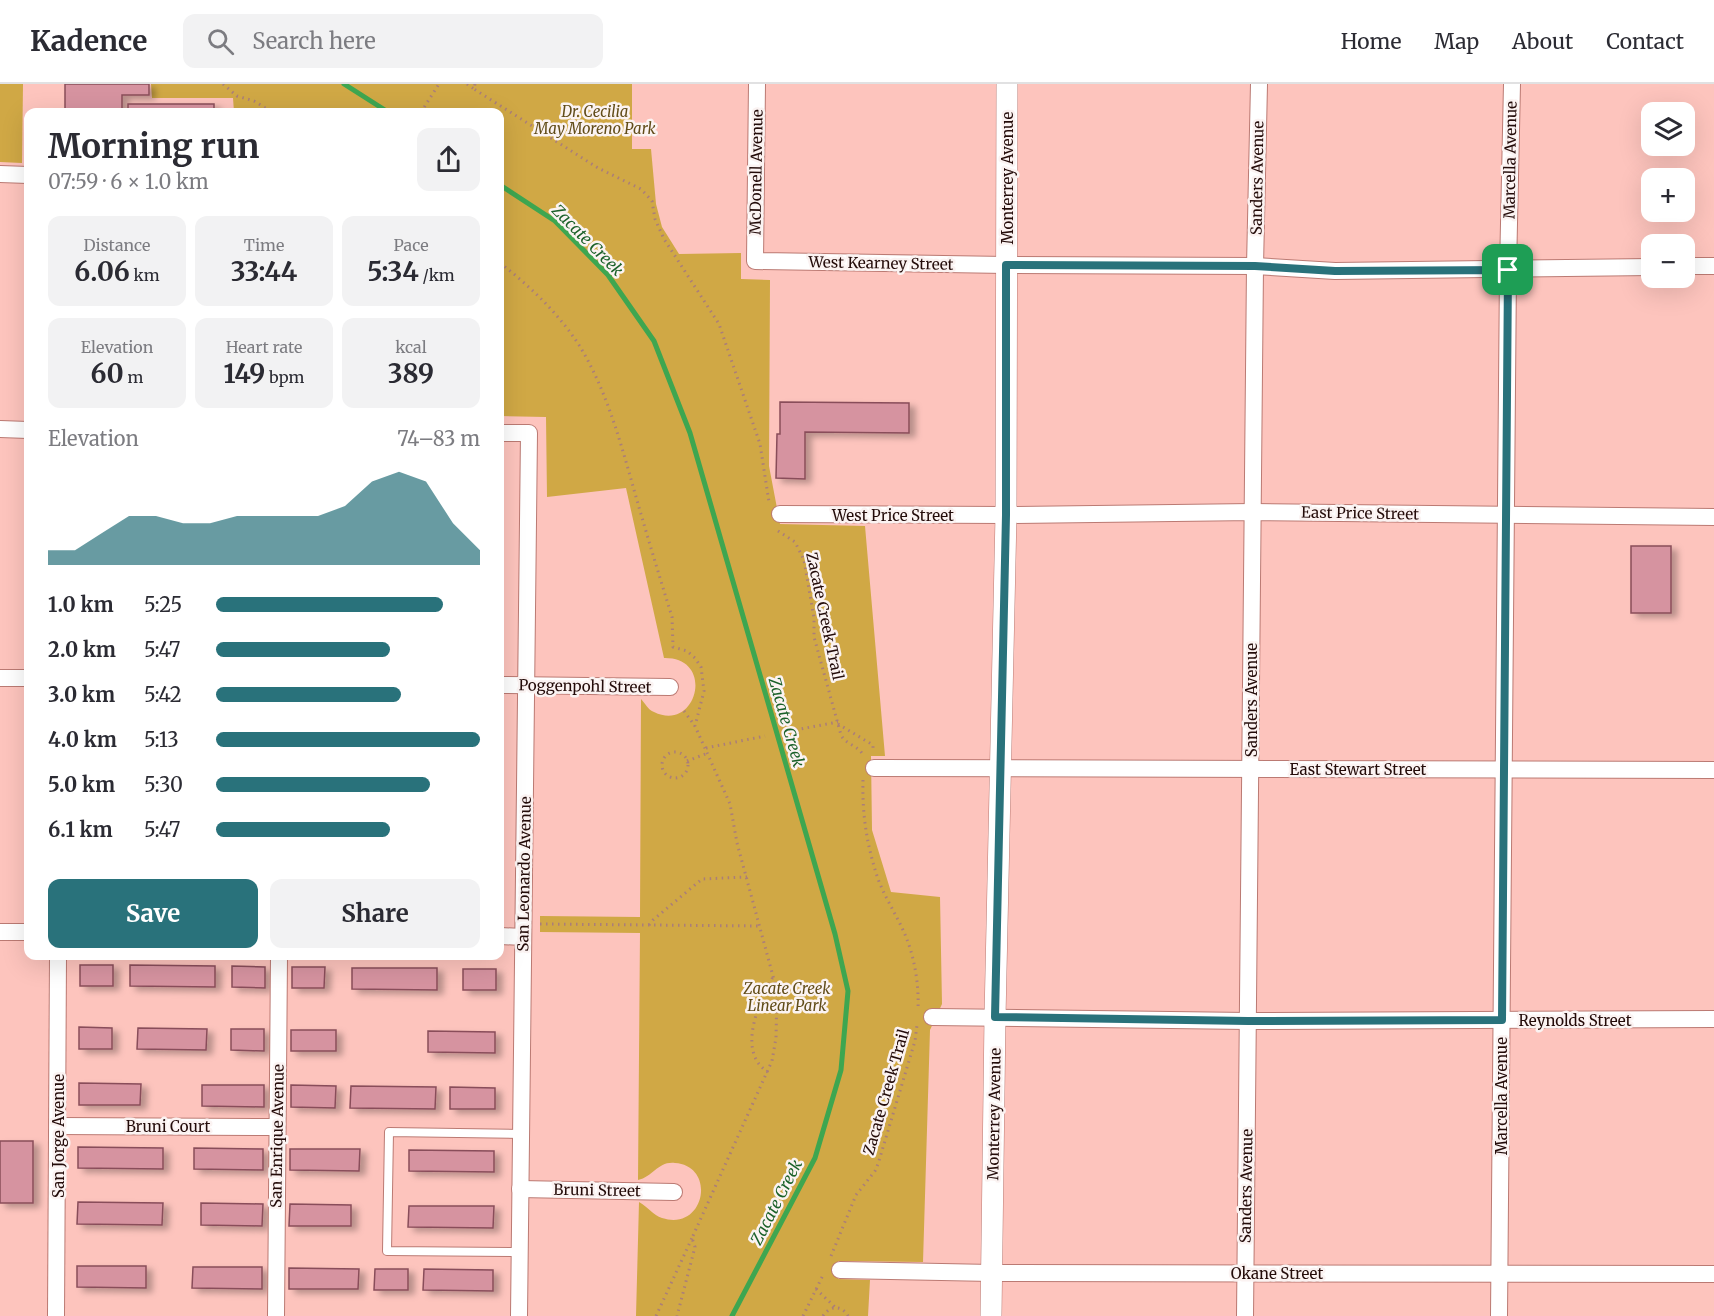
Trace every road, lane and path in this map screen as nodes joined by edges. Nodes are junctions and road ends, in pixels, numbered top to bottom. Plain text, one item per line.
1 (223, 84) edge
2 (439, 84) edge
3 (467, 84) edge
4 (758, 84) edge
5 (1007, 84) edge
6 (1259, 84) edge
7 (1512, 84) edge
8 (475, 86) edge
9 (266, 108) edge
10 (424, 108) edge
11 (0, 174) edge
12 (24, 175) edge
13 (755, 261) joint
14 (1006, 265) junction
15 (504, 266) edge
16 (1255, 266) junction
17 (1695, 266) edge
18 (1714, 266) edge
19 (1641, 267) edge
20 (1508, 270) junction
21 (0, 429) edge
22 (24, 430) edge
23 (504, 433) edge
24 (1252, 512) junction
25 (1006, 515) junction
26 (1506, 515) junction
27 (775, 517) junction
28 (1714, 517) edge
29 (0, 678) edge
30 (24, 678) edge
31 (504, 685) edge
32 (527, 685) junction
33 (670, 687) dead end
34 (684, 711) dead end
35 (838, 723) junction
36 (695, 726) junction
37 (784, 732) dead end
38 (765, 736) dead end
39 (706, 748) junction
40 (708, 753) junction
41 (687, 761) junction
42 (867, 767) junction
43 (1001, 769) junction
44 (1250, 769) junction
45 (1504, 769) junction
46 (1714, 770) edge
47 (747, 877) junction
48 (539, 924) dead end
49 (649, 926) junction
50 (760, 926) junction
51 (0, 932) edge
52 (24, 932) edge
53 (504, 936) edge
54 (523, 937) junction
55 (58, 960) edge
56 (279, 960) edge
57 (773, 977) junction
58 (922, 1016) junction
59 (995, 1017) junction
60 (1714, 1019) edge
61 (1502, 1020) junction
62 (1248, 1021) junction
63 (768, 1072) junction
64 (58, 1126) junction
65 (277, 1127) junction
66 (521, 1134) junction
67 (520, 1189) junction
68 (674, 1192) dead end
69 (692, 1238) junction
70 (519, 1252) junction
71 (832, 1267) junction
72 (992, 1273) junction
73 (1246, 1273) junction
74 (1500, 1274) junction
75 (1714, 1274) edge
76 (816, 1289) junction
77 (836, 1308) junction
78 (56, 1316) edge
79 (276, 1316) edge
80 (519, 1316) edge
81 (656, 1316) edge
82 (677, 1316) edge
83 (803, 1316) edge
84 (823, 1316) edge
85 (848, 1316) edge
86 (991, 1316) edge
87 (1245, 1316) edge
88 (1499, 1316) edge

1 - 9 path
2 - 10 path
3 - 8 path
4 - 13 street, McDonell Avenue
5 - 14 street, Monterrey Avenue
6 - 16 street, Sanders Avenue
7 - 20 street, Marcella Avenue
8 - 27 path
11 - 12 street
13 - 14 street, West Kearney Street
14 - 16 street, West Kearney Street
14 - 25 street, Monterrey Avenue
15 - 36 path
16 - 20 street, West Kearney Street
16 - 24 street, Sanders Avenue
17 - 18 street
19 - 20 street, West Kearney Street
20 - 26 street, Marcella Avenue
21 - 22 street
23 - 32 street, San Leonardo Avenue
24 - 25 street, East Price Street
24 - 26 street, East Price Street
24 - 44 street, Sanders Avenue
25 - 27 street, West Price Street
25 - 43 street, Monterrey Avenue
26 - 28 street, East Price Street
26 - 45 street, Marcella Avenue
27 - 35 path, Zacate Creek Trail
29 - 30 street
31 - 32 street, Poggenpohl Street
32 - 33 street, Poggenpohl Street
32 - 54 street, San Leonardo Avenue
34 - 36 path
35 - 37 path
35 - 42 path, Zacate Creek Trail
35 - 42 path
36 - 39 path
38 - 39 path
39 - 40 path
40 - 41 path
40 - 47 path
41 - 41 path
42 - 43 street, East Stewart Street
42 - 58 path, Zacate Creek Trail
43 - 44 street, East Stewart Street
43 - 59 street, Monterrey Avenue
44 - 45 street, East Stewart Street
44 - 62 street, Sanders Avenue
45 - 46 street, East Stewart Street
45 - 61 street, Marcella Avenue
47 - 49 path
47 - 50 path
48 - 49 path
49 - 50 path
50 - 57 path
51 - 52 street
53 - 54 street
54 - 66 street, San Leonardo Avenue
55 - 64 street, San Jorge Avenue
56 - 65 street, San Enrique Avenue
57 - 63 path
57 - 63 path
58 - 59 street, Reynolds Street
58 - 71 path, Zacate Creek Trail
59 - 62 street, Reynolds Street
59 - 72 street, Monterrey Avenue
60 - 61 street, Reynolds Street
61 - 62 street, Reynolds Street
61 - 74 street, Marcella Avenue
62 - 73 street, Sanders Avenue
63 - 69 path
64 - 65 street, Bruni Court
64 - 78 street, San Jorge Avenue
65 - 79 street, San Enrique Avenue
66 - 67 street, San Leonardo Avenue
66 - 70 lane
67 - 68 street, Bruni Street
67 - 70 street, San Leonardo Avenue
69 - 81 path
69 - 82 path
70 - 80 street, San Leonardo Avenue
71 - 72 street, Okane Street
71 - 76 path, Zacate Creek Trail
72 - 73 street, Okane Street
72 - 86 street, Monterrey Avenue
73 - 74 street, Okane Street
73 - 87 street, Sanders Avenue
74 - 75 street, Okane Street
74 - 88 street, Marcella Avenue
76 - 77 path
76 - 83 path, Zacate Creek Trail
77 - 84 path
77 - 85 path

